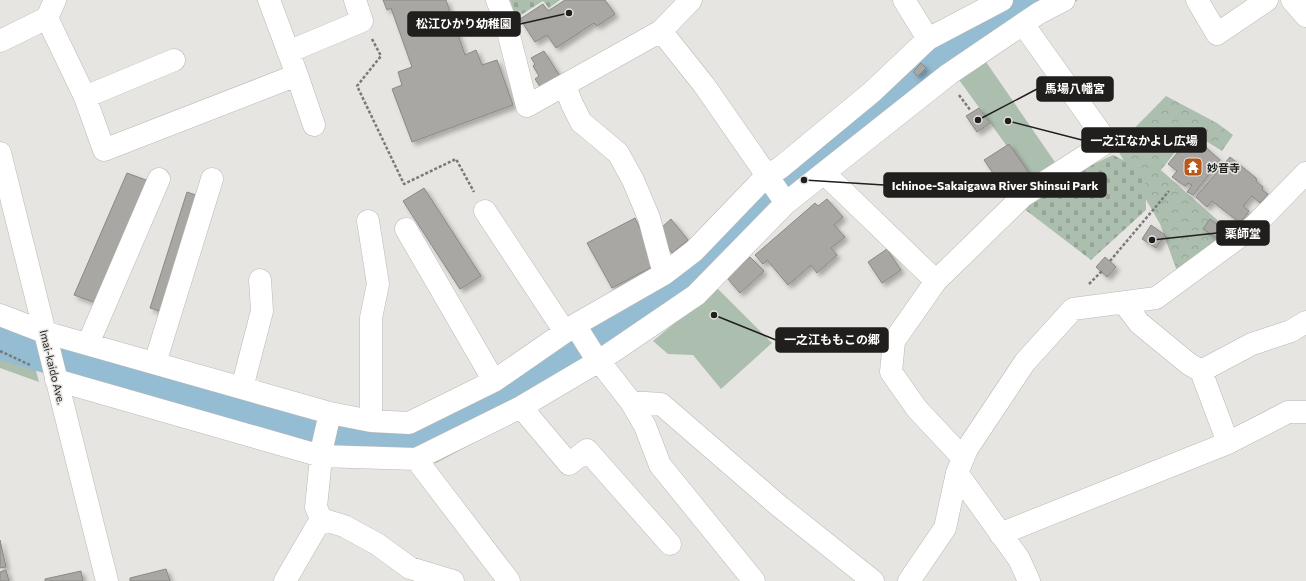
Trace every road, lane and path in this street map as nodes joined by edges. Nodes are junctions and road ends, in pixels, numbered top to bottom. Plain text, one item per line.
1 (269, 0) edge
2 (355, 0) edge
3 (497, 0) edge
4 (691, 0) edge
5 (904, 0) edge
6 (1002, 0) edge
7 (1064, 0) edge
8 (1197, 0) edge
9 (1267, 0) edge
10 (1292, 0) edge
11 (51, 9) edge
12 (1306, 16) edge
13 (362, 21) junction
14 (1023, 24) junction
15 (661, 31) junction
16 (928, 39) junction
17 (0, 41) edge
18 (288, 52) junction
19 (174, 60) dead end
20 (297, 76) junction
21 (565, 86) junction
22 (85, 97) junction
23 (314, 125) dead end
24 (0, 153) edge
25 (824, 173) junction
26 (1306, 173) edge
27 (159, 179) dead end
28 (212, 179) dead end
29 (778, 191) junction
30 (1169, 191) dead end
31 (484, 211) joint
32 (368, 221) dead end
33 (406, 229) dead end
34 (1110, 261) dead end
35 (664, 274) junction
36 (260, 280) dead end
37 (936, 281) junction
38 (1124, 303) junction
39 (0, 315) edge
40 (1306, 322) edge
41 (44, 332) junction
42 (582, 341) junction
43 (88, 344) junction
44 (155, 363) junction
45 (1201, 371) junction
46 (56, 380) junction
47 (494, 381) junction
48 (242, 388) junction
49 (631, 402) junction
50 (521, 407) junction
51 (1306, 412) edge
52 (371, 421) junction
53 (325, 436) junction
54 (1228, 443) junction
55 (416, 459) junction
56 (960, 465) junction
57 (321, 519) junction
58 (1000, 534) junction
59 (670, 544) dead end
60 (106, 581) edge
61 (285, 581) edge
62 (453, 581) edge
63 (509, 581) edge
64 (754, 581) edge
65 (873, 581) edge
66 (909, 581) edge
67 (1029, 581) edge

1 - 18 street
2 - 13 street
3 - 21 street
4 - 15 street
5 - 16 street
6 - 16 street
7 - 14 street
8 - 9 street
10 - 12 street
11 - 17 street
11 - 22 street
13 - 18 street
13 - 31 path
14 - 25 street
14 - 37 street
15 - 21 street
15 - 29 street
16 - 29 street
18 - 20 street
19 - 22 street
20 - 22 street
20 - 23 street
21 - 35 street
24 - 41 street, Imai-kaido Ave.
25 - 29 street
25 - 37 street
26 - 38 street
27 - 43 street
28 - 44 street
29 - 35 street
29 - 42 street
30 - 34 path
31 - 42 street
32 - 52 street
33 - 47 street
35 - 42 street
36 - 48 street
37 - 56 street
38 - 45 street
38 - 56 street
39 - 41 street
40 - 45 street
41 - 43 street
41 - 46 street, Imai-kaido Ave.
42 - 47 street
42 - 49 street
42 - 50 street
43 - 44 street
44 - 48 street
45 - 54 street
46 - 53 street
46 - 60 street, Imai-kaido Ave.
47 - 52 street
48 - 53 street
49 - 64 street
49 - 65 street
50 - 55 street
50 - 59 street
51 - 54 street
52 - 53 street
53 - 55 street
53 - 57 street
54 - 58 street
55 - 63 street
56 - 58 street
56 - 66 street
57 - 61 street
57 - 62 street
58 - 67 street

